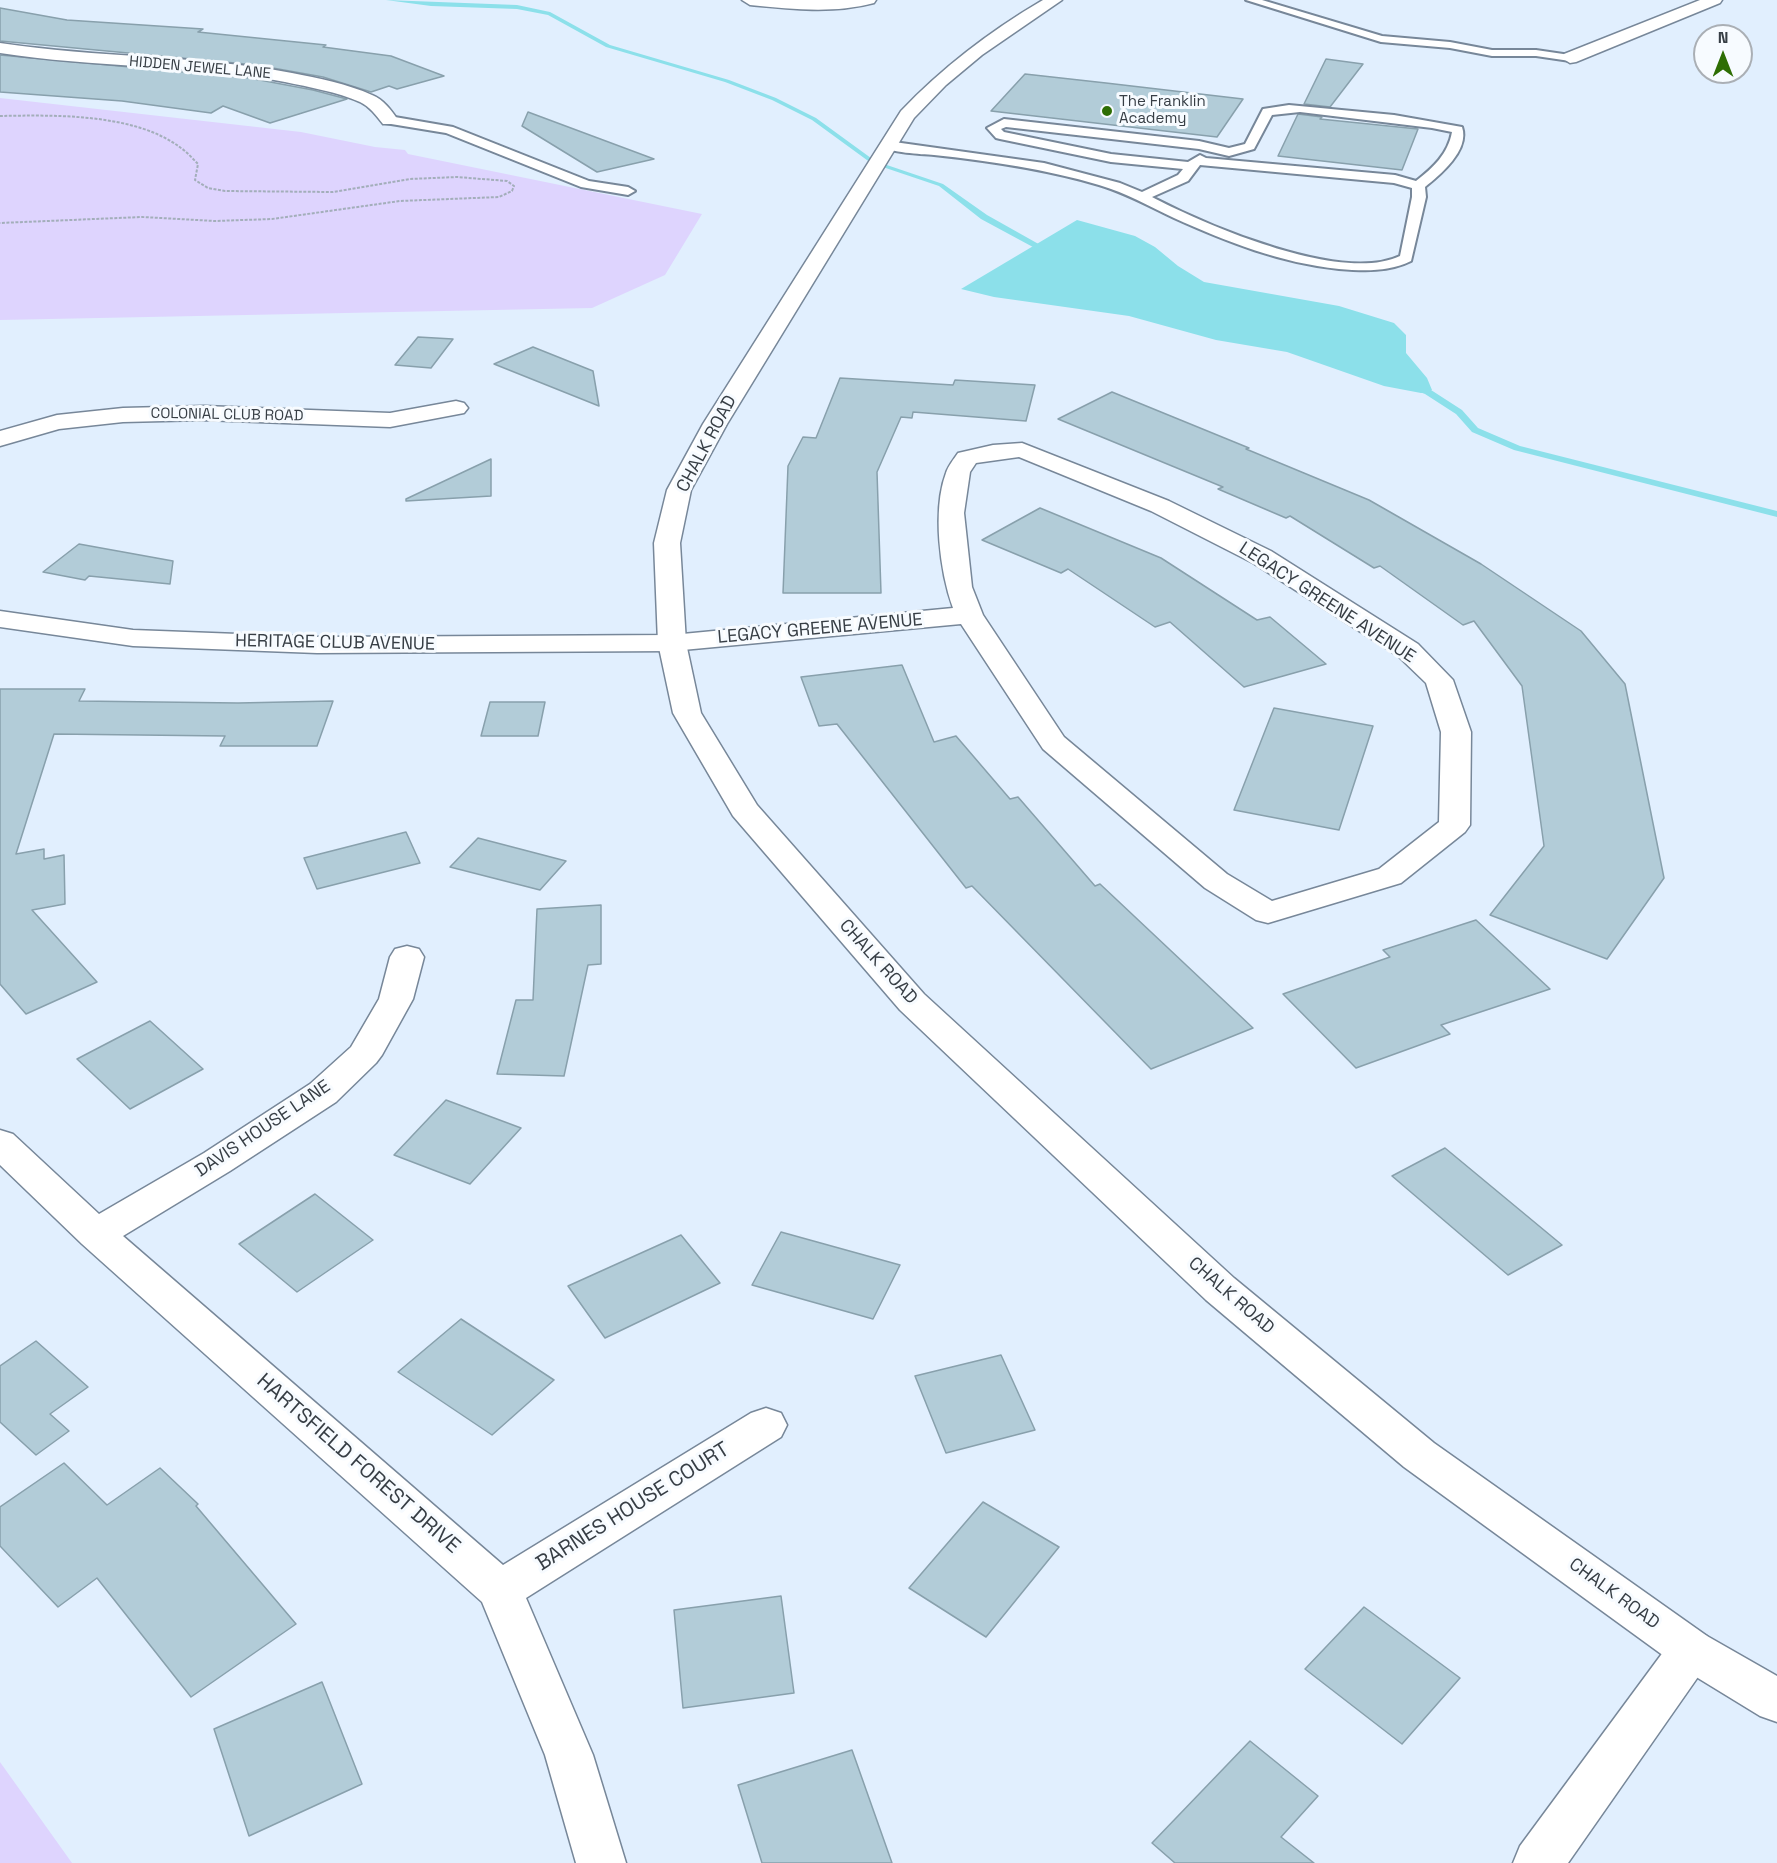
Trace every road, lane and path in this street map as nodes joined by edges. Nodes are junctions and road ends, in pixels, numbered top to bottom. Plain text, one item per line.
1 (750, 0) edge
2 (868, 0) edge
3 (1054, 0) edge
4 (1251, 0) edge
5 (1714, 0) edge
6 (0, 48) edge
7 (1570, 58) joint
8 (0, 116) edge
9 (388, 120) joint
10 (997, 132) junction
11 (887, 145) junction
12 (979, 145) junction
13 (1212, 148) junction
14 (1195, 163) junction
15 (1418, 186) junction
16 (628, 191) dead end
17 (1146, 194) junction
18 (0, 224) edge
19 (456, 408) dead end
20 (0, 439) edge
21 (969, 615) junction
22 (0, 619) edge
23 (672, 643) junction
24 (407, 957) dead end
25 (0, 1143) edge
26 (96, 1234) junction
27 (765, 1425) dead end
28 (501, 1590) junction
29 (1691, 1650) junction
30 (1777, 1701) edge
31 (601, 1863) edge
32 (1538, 1863) edge

1 - 2 street
3 - 11 street, CHALK ROAD
4 - 7 lane
5 - 7 street
6 - 9 street, HIDDEN JEWEL LANE
8 - 18 path
9 - 16 lane
10 - 12 lane
10 - 13 lane
10 - 14 lane
11 - 12 lane
11 - 17 lane
11 - 23 street, CHALK ROAD
12 - 17 lane
13 - 14 lane
13 - 15 lane
14 - 15 lane
14 - 17 lane
15 - 17 lane
19 - 20 street, COLONIAL CLUB ROAD
21 - 21 street, LEGACY GREENE AVENUE
21 - 23 street, LEGACY GREENE AVENUE
22 - 23 street, HERITAGE CLUB AVENUE
23 - 29 street, CHALK ROAD
24 - 26 street, DAVIS HOUSE LANE
25 - 26 street, HARTSFIELD FOREST DRIVE
26 - 28 street, HARTSFIELD FOREST DRIVE
27 - 28 street, BARNES HOUSE COURT
28 - 31 street, HARTSFIELD FOREST DRIVE
29 - 30 street, CHALK ROAD
29 - 32 street

